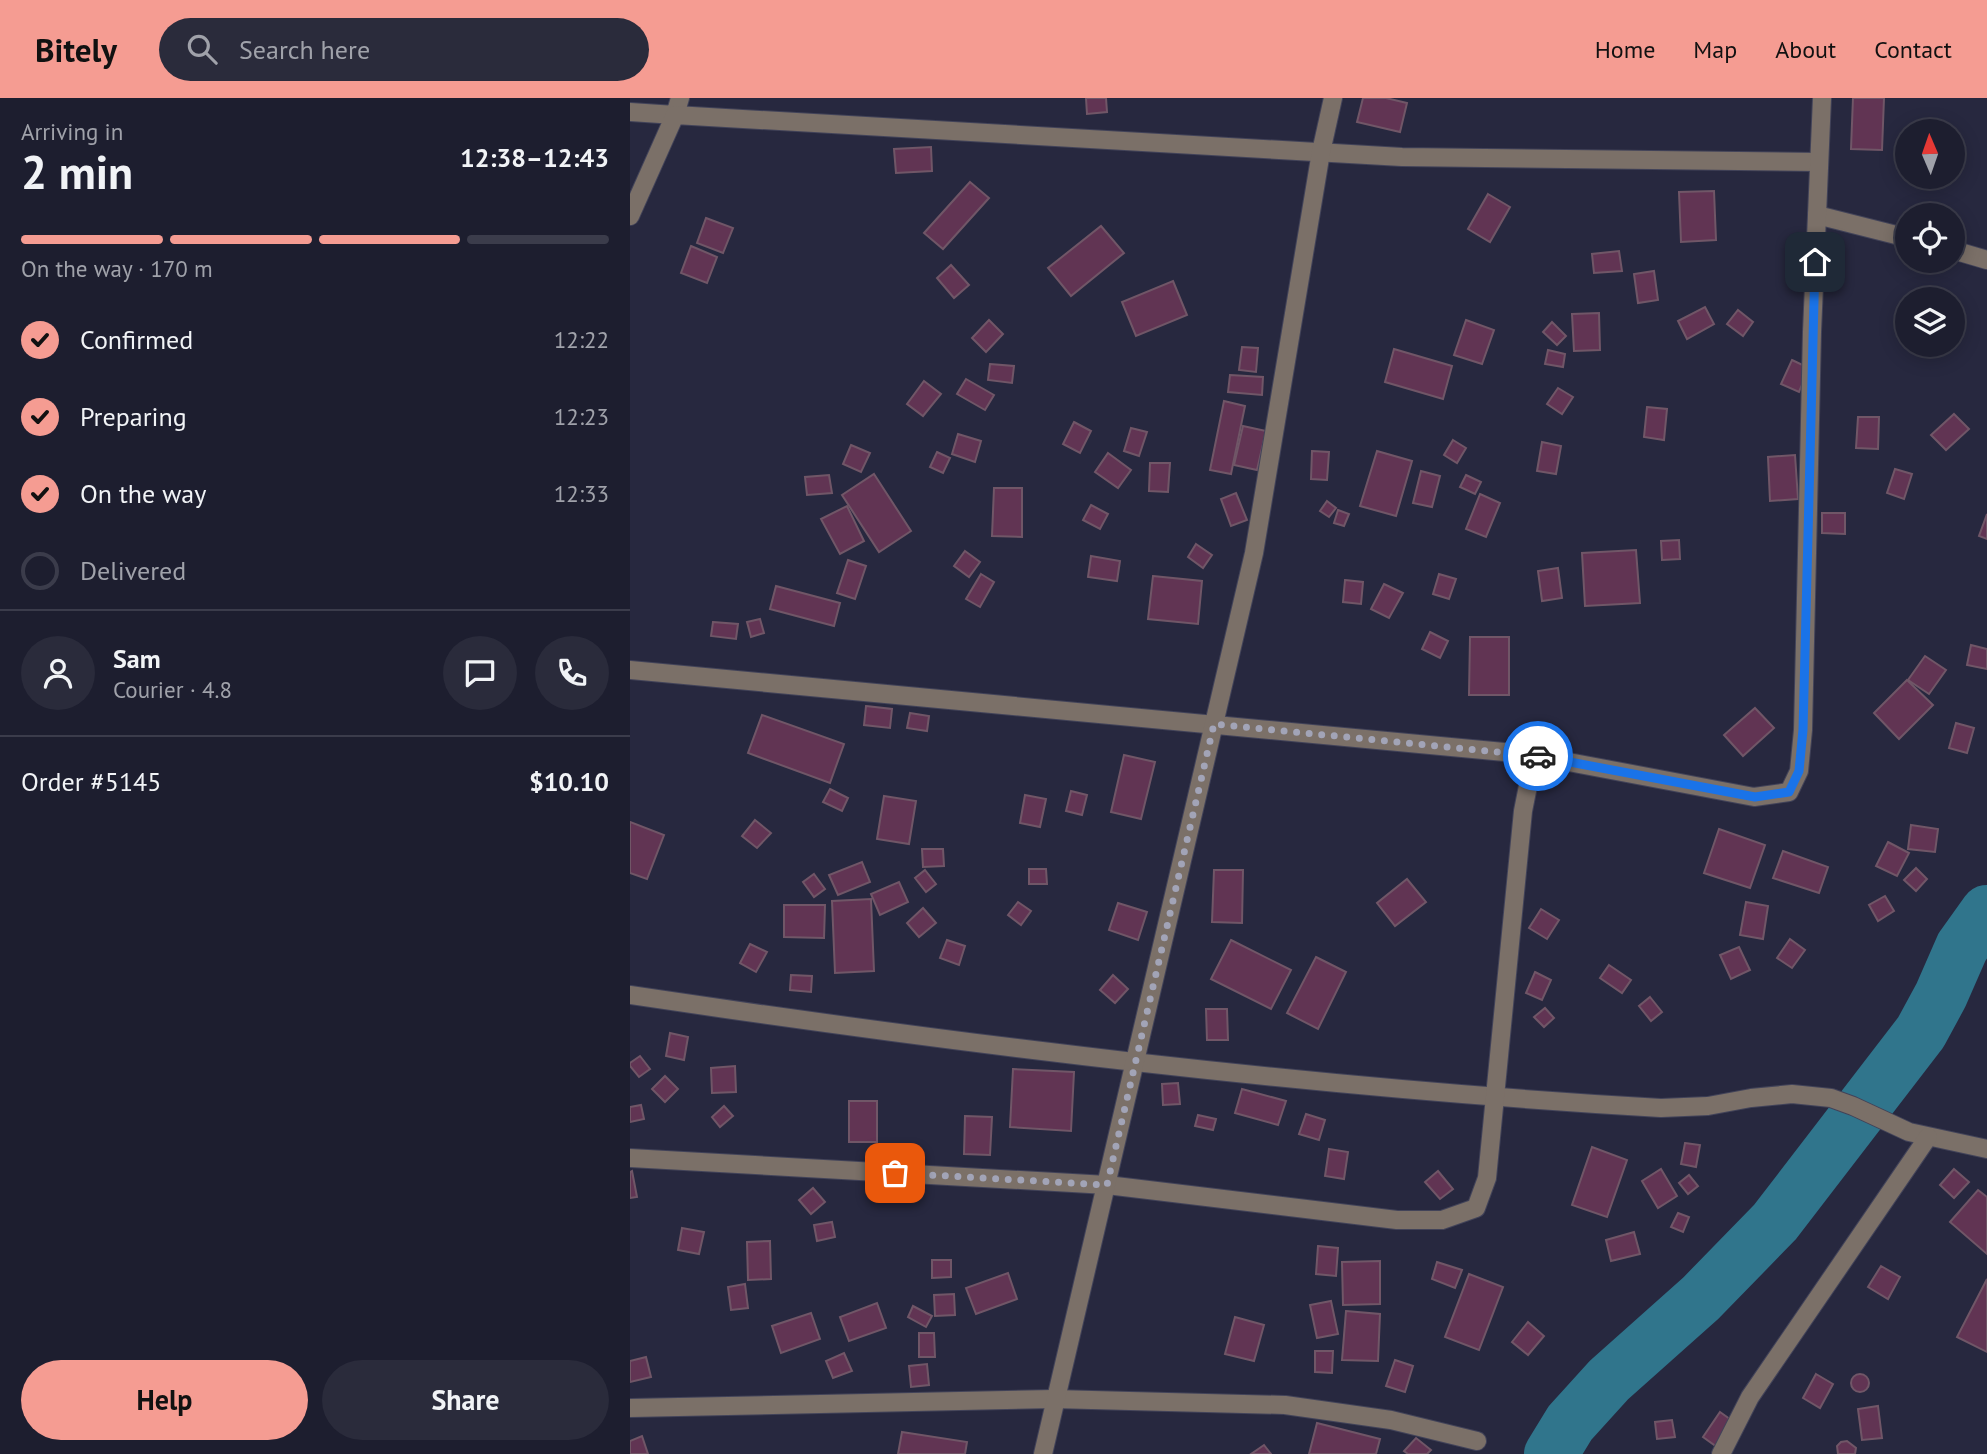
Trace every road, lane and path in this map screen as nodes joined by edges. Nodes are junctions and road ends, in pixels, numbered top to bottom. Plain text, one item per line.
1 (1333, 98) edge
2 (1822, 98) edge
3 (677, 106) edge
4 (630, 112) edge
5 (1321, 152) junction
6 (1818, 162) junction
7 (1817, 215) junction
8 (630, 216) edge
9 (1895, 235) edge
10 (1965, 254) edge
11 (1987, 260) edge
12 (630, 670) edge
13 (1214, 724) junction
14 (1526, 754) junction
15 (630, 995) edge
16 (1136, 1062) junction
17 (1495, 1096) junction
18 (1928, 1137) junction
19 (1987, 1149) edge
20 (630, 1158) edge
21 (1107, 1185) junction
22 (1054, 1399) junction
23 (630, 1409) edge
24 (1477, 1441) dead end
25 (1043, 1454) edge
26 (1721, 1454) edge

1 - 5 street
2 - 6 street
3 - 4 street
3 - 5 street
3 - 8 street
5 - 6 street
5 - 13 street
6 - 7 street
7 - 9 street
7 - 14 street
10 - 11 street
12 - 13 street
13 - 14 street
13 - 16 street
14 - 17 street
15 - 16 street
16 - 17 street
16 - 21 street
17 - 18 street
17 - 21 street
18 - 19 street
18 - 26 street
20 - 21 street
21 - 22 street
22 - 23 street
22 - 24 street
22 - 25 street

